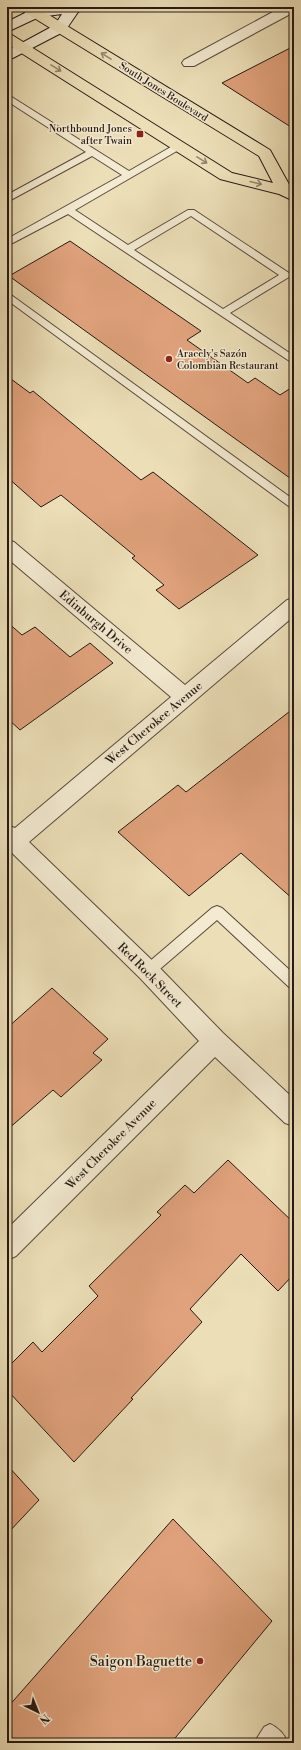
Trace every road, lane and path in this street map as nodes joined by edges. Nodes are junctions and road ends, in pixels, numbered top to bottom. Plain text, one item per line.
1 (293, 7) edge
2 (76, 8) edge
3 (31, 10) edge
4 (7, 28) edge
5 (60, 28) junction
6 (7, 38) edge
7 (23, 48) junction
8 (7, 57) edge
9 (189, 63) dead end
10 (7, 98) edge
11 (179, 146) junction
12 (93, 152) junction
13 (128, 175) junction
14 (290, 194) edge
15 (7, 199) edge
16 (68, 210) junction
17 (7, 243) edge
18 (127, 250) junction
19 (7, 295) edge
20 (223, 313) junction
21 (294, 348) edge
22 (285, 354) junction
23 (294, 361) edge
24 (294, 506) edge
25 (7, 547) edge
26 (294, 605) edge
27 (185, 696) junction
28 (11, 837) edge
29 (148, 971) junction
30 (294, 983) edge
31 (215, 1041) junction
32 (294, 1115) edge
33 (7, 1247) edge
34 (262, 1743) edge
35 (279, 1743) edge

1 - 9 street
2 - 3 street
2 - 5 street
3 - 4 street
3 - 5 main road, South Jones Boulevard
5 - 7 street
14 -> 5 main road, South Jones Boulevard
6 - 7 main road, South Jones Boulevard
7 - 8 street
7 -> 11 main road, South Jones Boulevard
10 - 12 lane
11 - 13 lane
11 -> 14 main road, South Jones Boulevard
12 - 13 lane
12 - 15 lane
13 - 16 lane
16 - 17 lane
16 - 18 lane
18 - 20 lane
18 - 20 lane
19 - 24 lane
20 - 22 lane
21 - 22 lane
22 - 23 lane
25 - 27 street, Edinburgh Drive
26 - 27 street, West Cherokee Avenue
27 - 28 street, West Cherokee Avenue
28 - 29 street, Red Rock Street
29 - 30 lane
29 - 31 street, Red Rock Street
31 - 32 street, Red Rock Street
31 - 33 street, West Cherokee Avenue
34 - 35 lane

